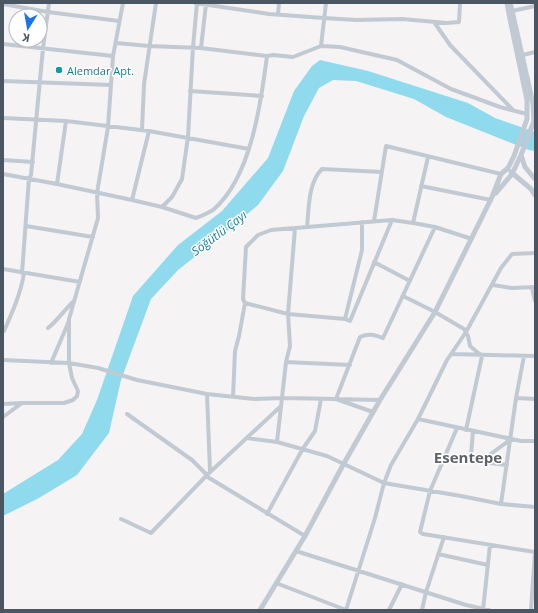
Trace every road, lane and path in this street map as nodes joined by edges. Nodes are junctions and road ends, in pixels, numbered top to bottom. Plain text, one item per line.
1 (49, 3) edge
2 (123, 3) edge
3 (156, 3) edge
4 (196, 3) edge
5 (279, 3) edge
6 (326, 3) edge
7 (460, 3) edge
8 (509, 3) edge
9 (3, 4) edge
10 (206, 4) junction
11 (535, 6) edge
12 (26, 8) edge
13 (512, 11) junction
14 (48, 12) joint
15 (278, 14) junction
16 (324, 18) junction
17 (119, 21) junction
18 (434, 22) junction
19 (116, 43) junction
20 (149, 46) junction
21 (321, 46) junction
22 (193, 47) junction
23 (43, 48) joint
24 (201, 48) junction
25 (535, 52) edge
26 (523, 55) junction
27 (113, 56) junction
28 (267, 56) junction
29 (3, 81) edge
30 (40, 83) junction
31 (111, 84) junction
32 (190, 91) junction
33 (262, 96) junction
34 (514, 111) junction
35 (534, 113) edge
36 (527, 117) junction
37 (3, 118) edge
38 (37, 120) junction
39 (66, 121) junction
40 (534, 121) edge
41 (108, 126) junction
42 (142, 130) junction
43 (149, 131) junction
44 (188, 137) junction
45 (249, 149) junction
46 (521, 155) junction
47 (428, 157) junction
48 (3, 160) edge
49 (33, 162) junction
50 (508, 168) junction
51 (382, 172) junction
52 (3, 174) edge
53 (501, 174) junction
54 (512, 174) junction
55 (29, 178) junction
56 (535, 180) edge
57 (57, 184) junction
58 (421, 186) junction
59 (533, 189) edge
60 (97, 193) junction
61 (535, 195) edge
62 (492, 199) junction
63 (132, 200) junction
64 (162, 207) junction
65 (392, 220) junction
66 (374, 221) junction
67 (362, 222) junction
68 (413, 222) junction
69 (26, 226) junction
70 (308, 227) junction
71 (435, 227) junction
72 (295, 228) junction
73 (93, 237) junction
74 (472, 239) junction
75 (535, 253) edge
76 (374, 262) junction
77 (3, 269) edge
78 (23, 273) junction
79 (410, 281) junction
80 (80, 282) junction
81 (493, 285) junction
82 (533, 288) edge
83 (403, 296) junction
84 (75, 301) junction
85 (535, 301) edge
86 (245, 303) junction
87 (435, 312) junction
88 (288, 314) junction
89 (70, 319) junction
90 (345, 319) junction
91 (48, 328) dead end
92 (3, 331) edge
93 (466, 332) junction
94 (452, 354) junction
95 (482, 356) junction
96 (524, 356) junction
97 (535, 356) edge
98 (3, 360) edge
99 (286, 362) junction
100 (51, 363) junction
101 (69, 363) junction
102 (350, 365) junction
103 (207, 394) junction
104 (233, 397) junction
105 (282, 398) junction
106 (516, 398) junction
107 (321, 399) junction
108 (336, 399) junction
109 (535, 399) edge
110 (380, 400) junction
111 (22, 403) junction
112 (3, 404) edge
113 (281, 406) junction
114 (373, 412) junction
115 (127, 414) dead end
116 (3, 417) edge
117 (418, 419) junction
118 (457, 428) junction
119 (466, 430) junction
120 (473, 431) junction
121 (247, 438) junction
122 (511, 439) junction
123 (535, 441) edge
124 (277, 442) junction
125 (302, 450) junction
126 (479, 462) junction
127 (343, 465) junction
128 (507, 465) junction
129 (208, 474) junction
130 (384, 483) junction
131 (430, 491) junction
132 (501, 504) junction
133 (535, 507) edge
134 (267, 514) junction
135 (121, 519) dead end
136 (305, 536) junction
137 (444, 537) junction
138 (490, 545) junction
139 (296, 551) junction
140 (535, 552) edge
141 (438, 554) junction
142 (488, 565) junction
143 (358, 571) junction
144 (534, 581) edge
145 (276, 583) junction
146 (402, 584) junction
147 (426, 592) junction
148 (483, 609) edge
149 (260, 610) edge
150 (346, 610) edge
151 (389, 610) edge
152 (422, 610) edge
153 (489, 610) edge
154 (531, 610) edge

1 - 14 street
2 - 17 street
3 - 20 street
4 - 10 street
4 - 22 street
5 - 15 street
6 - 16 street
7 - 18 street
8 - 13 street
8 - 36 street
9 - 12 street
10 - 15 street
10 - 24 street
11 - 13 street
13 - 26 street
14 - 17 street
15 - 16 street
16 - 18 street
16 - 21 street
17 - 19 street
18 - 34 street
19 - 20 street
19 - 27 street
20 - 22 street
20 - 42 street
21 - 28 street
21 - 34 street
22 - 24 street
22 - 32 street
23 - 27 street
23 - 30 street
24 - 28 street
25 - 26 street
26 - 35 street
27 - 31 street
28 - 33 street
29 - 30 street
30 - 31 street
30 - 38 street
31 - 41 street
32 - 33 street
32 - 44 street
33 - 45 street
34 - 36 street
35 - 40 street
36 - 50 street
37 - 38 street
38 - 39 street
38 - 49 street
39 - 41 street
39 - 57 street
40 - 46 street
41 - 42 street
41 - 60 street
42 - 43 street
43 - 44 street
43 - 63 street
44 - 45 street
44 - 64 street
45 - 64 street
46 - 54 street
46 - 56 street
47 - 51 street
47 - 53 street
47 - 58 street
48 - 49 street
49 - 55 street
50 - 53 street
50 - 54 street
51 - 66 street
51 - 70 street
52 - 55 street
53 - 62 street
54 - 59 street
54 - 62 street
55 - 57 street
55 - 69 street
57 - 60 street
58 - 62 street
58 - 68 street
59 - 61 street
60 - 63 street
60 - 73 street
62 - 74 street
63 - 64 street
65 - 66 street
65 - 68 street
65 - 76 street
66 - 67 street
67 - 70 street
67 - 90 street
68 - 71 street
69 - 73 street
69 - 78 street
70 - 72 street
71 - 74 street
71 - 79 street
72 - 86 street
72 - 88 street
73 - 80 street
74 - 87 street
75 - 81 street
76 - 79 street
76 - 90 street
77 - 78 street
78 - 80 street
78 - 92 street
79 - 83 street
80 - 84 street
81 - 82 street
81 - 93 street
82 - 85 street
83 - 87 street
83 - 102 street
84 - 89 street
84 - 91 street
86 - 88 street
86 - 104 street
87 - 93 street
87 - 110 street
88 - 90 street
88 - 99 street
89 - 100 street
89 - 101 street
93 - 94 street
93 - 95 street
94 - 95 street
94 - 117 street
95 - 96 street
95 - 119 street
96 - 97 street
96 - 106 street
98 - 100 street
99 - 102 street
99 - 105 street
100 - 101 street
101 - 103 street
101 - 111 street
102 - 108 street
103 - 104 street
103 - 129 street
104 - 105 street
105 - 107 street
105 - 113 street
106 - 109 street
106 - 122 street
107 - 108 street
107 - 125 street
108 - 110 street
108 - 114 street
110 - 114 street
111 - 112 street
111 - 116 street
113 - 121 street
113 - 124 street
114 - 127 street
115 - 129 street
117 - 118 street
117 - 130 street
118 - 119 street
118 - 131 street
119 - 120 street
120 - 122 street
120 - 126 street
121 - 124 street
121 - 129 street
122 - 123 street
122 - 126 street
122 - 128 street
124 - 125 street
125 - 127 street
125 - 134 street
126 - 128 street
127 - 130 street
127 - 136 street
128 - 132 street
129 - 134 street
129 - 135 street
130 - 131 street
130 - 143 street
131 - 132 street
131 - 137 street
132 - 133 street
134 - 136 street
136 - 139 street
137 - 138 street
137 - 141 street
138 - 140 street
138 - 142 street
139 - 143 street
139 - 145 street
140 - 144 street
141 - 142 street
141 - 147 street
142 - 148 street
143 - 146 street
143 - 150 street
144 - 154 street
145 - 149 street
145 - 150 street
146 - 147 street
146 - 151 street
147 - 148 street
147 - 152 street
148 - 153 street

